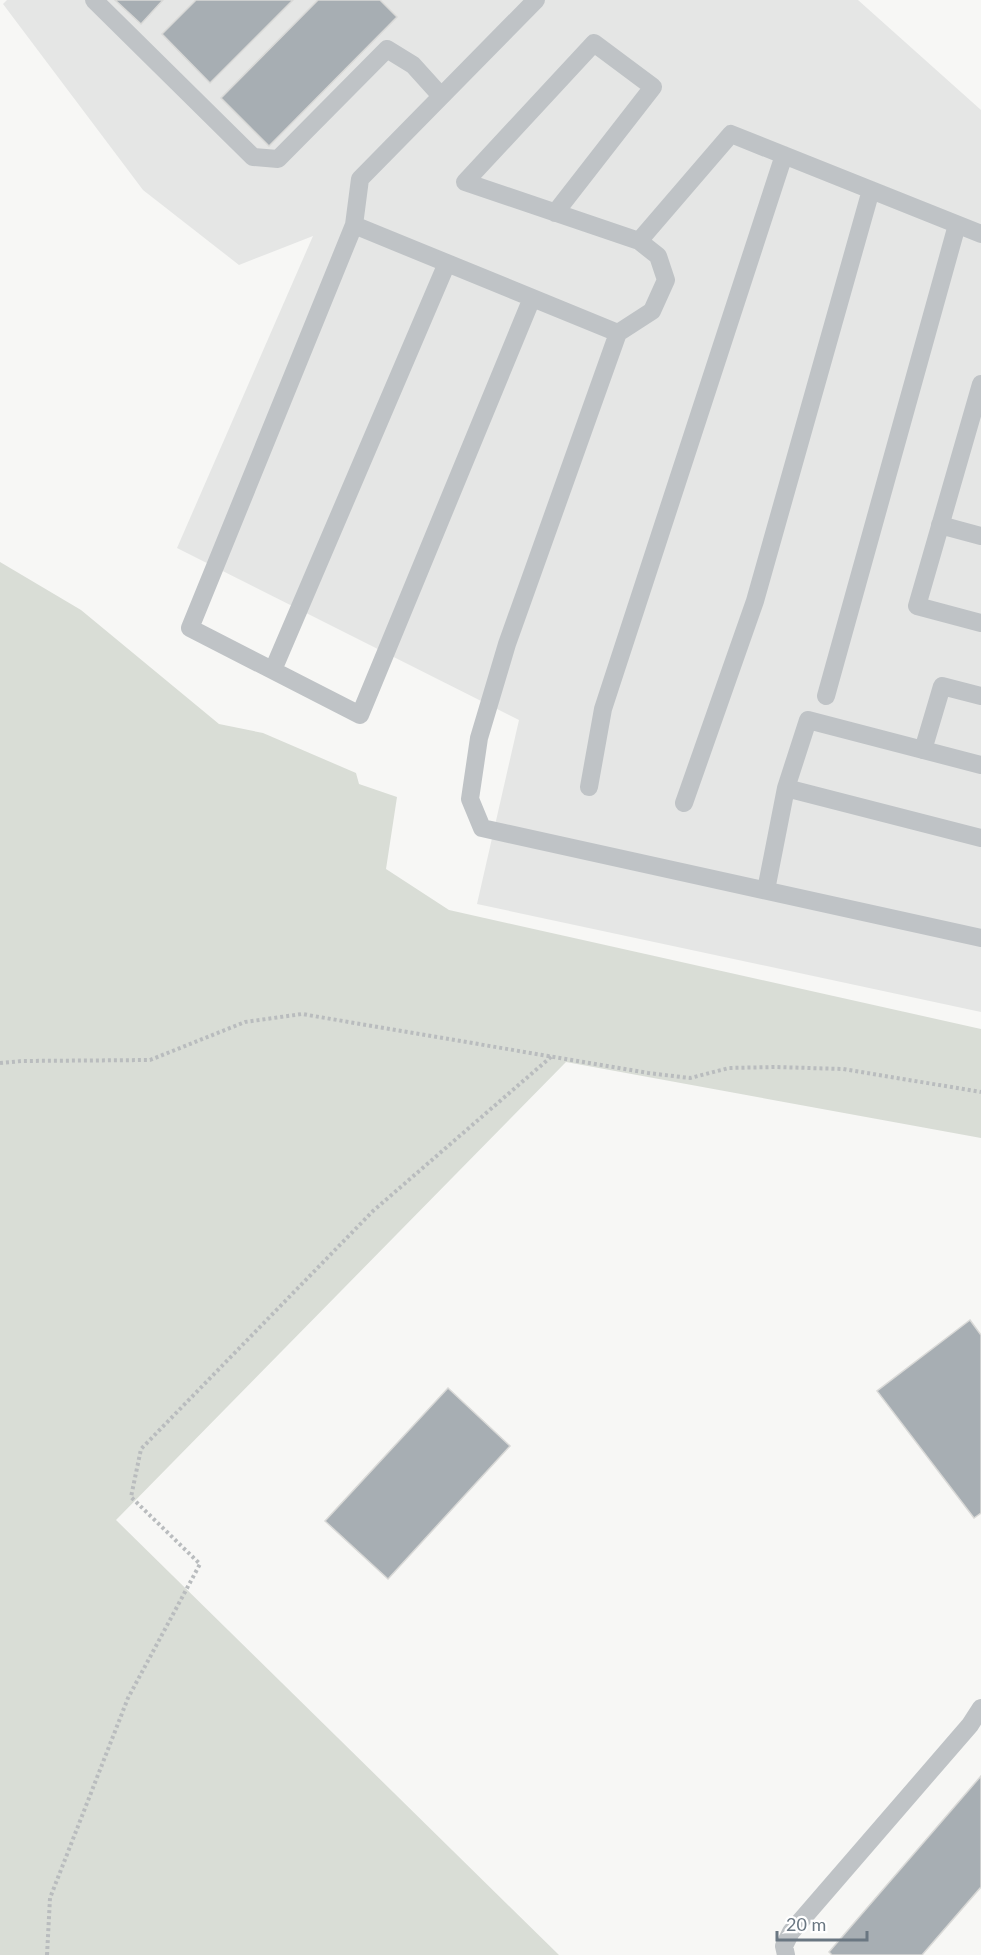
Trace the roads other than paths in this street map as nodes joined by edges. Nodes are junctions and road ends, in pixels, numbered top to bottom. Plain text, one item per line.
1 (94, 0) edge
2 (536, 0) edge
3 (441, 96) junction
4 (783, 155) junction
5 (870, 190) junction
6 (555, 213) junction
7 (354, 225) junction
8 (957, 225) junction
9 (981, 234) edge
10 (639, 241) junction
11 (447, 263) junction
12 (532, 298) junction
13 (618, 333) junction
14 (981, 384) edge
15 (975, 430) edge
16 (940, 525) junction
17 (981, 536) edge
18 (981, 623) edge
19 (273, 670) junction
20 (826, 696) dead end
21 (981, 696) edge
22 (923, 750) junction
23 (981, 765) edge
24 (589, 786) dead end
25 (786, 788) junction
26 (684, 803) dead end
27 (981, 837) edge
28 (766, 890) junction
29 (981, 938) edge
30 (981, 1708) edge
31 (786, 1955) edge

1 - 3 lane
2 - 3 lane
3 - 7 lane
4 - 5 lane
4 - 10 lane
4 - 24 lane
5 - 8 lane
5 - 26 lane
6 - 6 lane
6 - 10 lane
7 - 11 lane
7 - 19 lane
8 - 9 lane
8 - 20 lane
10 - 13 lane
11 - 12 lane
11 - 19 lane
12 - 13 lane
12 - 19 lane
13 - 28 lane
14 - 15 lane
15 - 16 lane
16 - 17 lane
16 - 18 lane
21 - 22 lane
22 - 23 lane
22 - 25 lane
25 - 27 lane
25 - 28 lane
28 - 29 lane
30 - 31 lane

